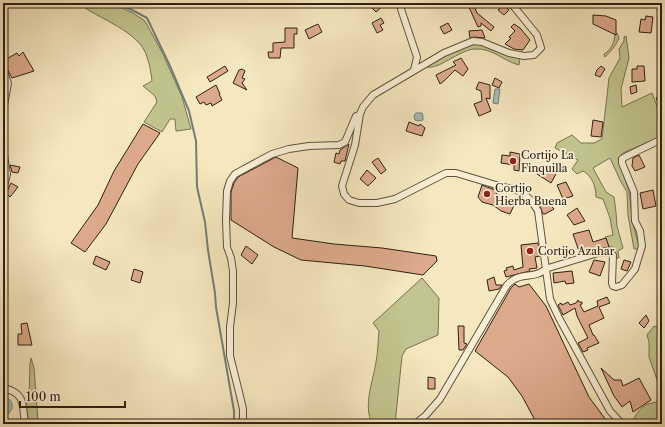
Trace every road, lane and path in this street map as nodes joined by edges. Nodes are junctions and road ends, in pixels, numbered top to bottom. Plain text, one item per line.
1 (402, 3) edge
2 (512, 3) edge
3 (3, 69) edge
4 (414, 70) junction
5 (3, 111) edge
6 (360, 114) junction
7 (662, 139) edge
8 (3, 149) edge
9 (3, 190) edge
10 (545, 269) junction
11 (3, 388) edge
12 (25, 424) edge
13 (243, 424) edge
14 (416, 424) edge
15 (622, 424) edge

1 - 4 street
2 - 4 street
3 - 5 street
4 - 6 street
6 - 10 street
6 - 13 street
7 - 10 street
8 - 9 street
10 - 14 street
10 - 15 street
11 - 12 street

